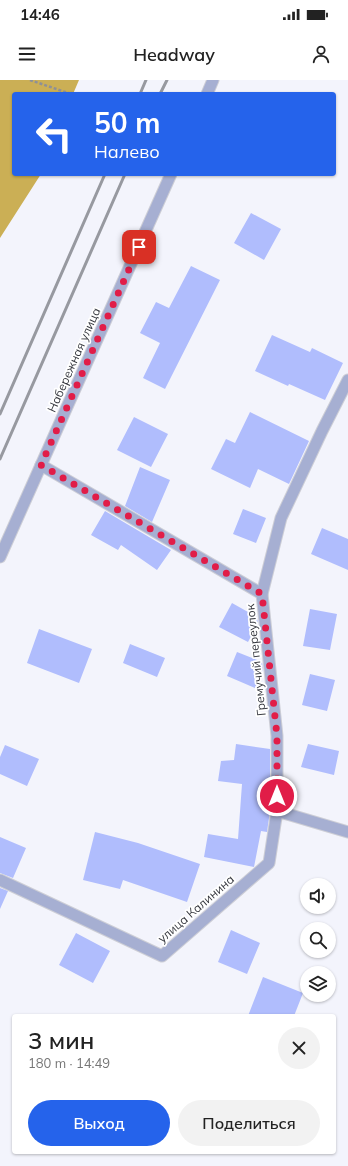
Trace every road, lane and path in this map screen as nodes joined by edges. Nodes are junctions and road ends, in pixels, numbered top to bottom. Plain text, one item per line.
1 (30, 80) edge
2 (213, 80) edge
3 (65, 92) edge
4 (208, 92) edge
5 (170, 176) edge
6 (348, 380) edge
7 (41, 465) junction
8 (0, 557) edge
9 (262, 594) junction
10 (277, 811) junction
11 (348, 832) edge
12 (0, 880) edge

1 - 3 path
2 - 4 street
5 - 7 street, Набережная улица
6 - 9 street, Гремучий переулок
7 - 8 street, Набережная улица
7 - 9 street
9 - 10 street, Гремучий переулок
10 - 11 street
10 - 12 street, улица Калинина

